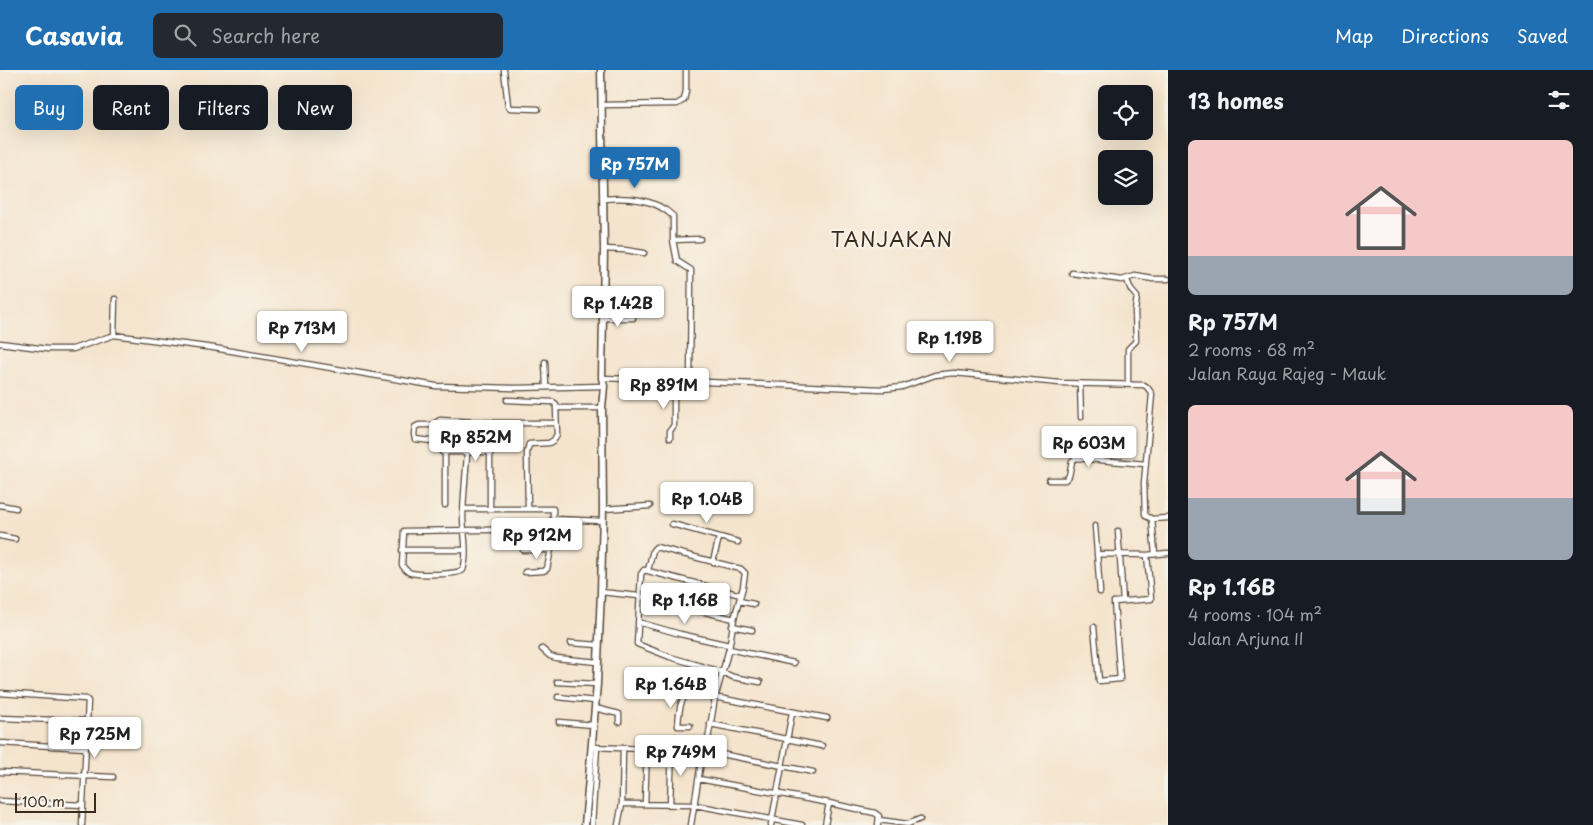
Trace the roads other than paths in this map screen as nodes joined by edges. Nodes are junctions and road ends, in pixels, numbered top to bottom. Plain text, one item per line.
1 (504, 70) edge
2 (601, 70) edge
3 (686, 70) edge
4 (601, 105) junction
5 (538, 109) dead end
6 (603, 199) junction
7 (700, 239) dead end
8 (673, 240) junction
9 (604, 249) junction
10 (644, 253) dead end
11 (1072, 272) dead end
12 (1168, 278) edge
13 (1127, 280) junction
14 (114, 299) dead end
15 (603, 318) junction
16 (633, 318) dead end
17 (114, 335) junction
18 (0, 343) edge
19 (545, 362) dead end
20 (602, 378) junction
21 (674, 382) junction
22 (690, 383) junction
23 (1080, 384) junction
24 (1128, 385) junction
25 (546, 386) junction
26 (604, 386) junction
27 (507, 400) dead end
28 (556, 408) junction
29 (602, 408) junction
30 (1080, 417) dead end
31 (556, 422) junction
32 (492, 423) junction
33 (670, 438) dead end
34 (490, 452) junction
35 (446, 453) junction
36 (468, 453) junction
37 (1146, 464) junction
38 (1049, 480) dead end
39 (0, 505) edge
40 (445, 505) dead end
41 (650, 506) dead end
42 (16, 508) dead end
43 (528, 508) junction
44 (464, 509) junction
45 (490, 509) junction
46 (603, 509) junction
47 (1168, 518) edge
48 (1152, 519) junction
49 (554, 520) junction
50 (603, 521) junction
51 (672, 524) dead end
52 (1095, 526) dead end
53 (553, 529) junction
54 (464, 531) junction
55 (1118, 532) dead end
56 (0, 536) edge
57 (719, 538) junction
58 (15, 539) dead end
59 (738, 542) dead end
60 (402, 550) junction
61 (465, 550) junction
62 (523, 550) dead end
63 (551, 550) junction
64 (1168, 552) edge
65 (1097, 554) junction
66 (1119, 554) junction
67 (1155, 554) junction
68 (1147, 555) junction
69 (712, 561) junction
70 (648, 570) junction
71 (525, 572) dead end
72 (601, 592) junction
73 (1100, 592) dead end
74 (741, 595) junction
75 (639, 596) junction
76 (739, 601) junction
77 (1123, 601) junction
78 (754, 604) dead end
79 (734, 619) junction
80 (638, 622) junction
81 (732, 626) junction
82 (1094, 627) dead end
83 (752, 630) dead end
84 (571, 643) dead end
85 (599, 645) junction
86 (729, 647) junction
87 (542, 649) dead end
88 (598, 662) junction
89 (794, 662) dead end
90 (722, 672) junction
91 (557, 682) dead end
92 (760, 682) dead end
93 (597, 684) junction
94 (0, 692) edge
95 (558, 697) dead end
96 (715, 698) junction
97 (595, 704) junction
98 (792, 713) junction
99 (0, 718) edge
100 (827, 718) dead end
101 (87, 721) junction
102 (559, 722) dead end
103 (619, 722) dead end
104 (710, 724) junction
105 (593, 726) junction
106 (690, 726) dead end
107 (787, 739) junction
108 (0, 743) edge
109 (822, 746) dead end
110 (594, 747) junction
111 (86, 748) junction
112 (623, 748) junction
113 (647, 748) junction
114 (672, 748) junction
115 (704, 750) junction
116 (782, 766) junction
117 (0, 772) edge
118 (814, 772) dead end
119 (85, 776) junction
120 (113, 777) dead end
121 (699, 779) junction
122 (778, 794) junction
123 (0, 801) edge
124 (829, 802) junction
125 (622, 804) junction
126 (646, 804) junction
127 (670, 804) junction
128 (83, 805) junction
129 (695, 805) junction
130 (772, 819) junction
131 (920, 819) dead end
132 (878, 823) edge
133 (82, 825) edge
134 (585, 825) edge
135 (592, 825) edge
136 (618, 825) edge
137 (691, 825) edge
138 (771, 825) edge
139 (802, 825) edge
140 (825, 825) edge

1 - 5 street
2 - 4 main road
3 - 4 street
4 - 6 main road
6 - 8 street
6 - 9 main road
7 - 8 street
8 - 22 street
9 - 10 street
9 - 15 main road
11 - 13 street
12 - 13 street
13 - 24 street
14 - 17 street
15 - 16 street
15 - 20 main road
17 - 18 street
17 - 25 street
19 - 25 street
20 - 21 street
20 - 26 main road
21 - 22 street
21 - 33 street
22 - 23 street
23 - 24 street
23 - 30 street
24 - 37 street
25 - 26 street
26 - 29 main road
27 - 28 street
28 - 29 street
28 - 31 street
29 - 46 main road
31 - 32 street
31 - 43 street
32 - 34 street
32 - 35 street
34 - 36 street
34 - 45 street
35 - 36 street
35 - 40 street
36 - 44 street
37 - 38 street
37 - 48 street
39 - 42 street
41 - 46 street
43 - 45 street
43 - 49 street
44 - 45 street
44 - 54 street
46 - 50 main road
47 - 48 street
48 - 67 street
49 - 50 street
49 - 53 street
50 - 72 main road
51 - 57 street
52 - 65 street
53 - 54 street
53 - 63 street
54 - 60 street
54 - 61 street
55 - 66 street
56 - 58 street
57 - 59 street
57 - 69 street
60 - 61 street
60 - 61 street
62 - 63 street
63 - 71 street
64 - 67 street
65 - 66 street
65 - 73 street
66 - 68 street
66 - 77 street
67 - 68 street
68 - 77 street
69 - 70 street
69 - 74 street
70 - 74 street
70 - 75 street
72 - 75 street
72 - 85 main road
74 - 76 street
75 - 79 street
75 - 80 street
76 - 78 street
76 - 79 street
77 - 82 street
79 - 81 street
80 - 86 street
80 - 90 street
81 - 83 street
81 - 86 street
84 - 85 street
85 - 88 main road
86 - 89 street
86 - 90 street
87 - 88 street
88 - 93 main road
90 - 92 street
90 - 96 street
91 - 93 street
93 - 97 main road
94 - 101 street
95 - 97 street
96 - 98 street
96 - 104 street
96 - 106 street
97 - 103 street
97 - 105 main road
98 - 100 street
98 - 107 street
99 - 101 street
101 - 111 street
102 - 105 street
104 - 107 street
104 - 115 street
105 - 110 main road
107 - 109 street
107 - 116 street
108 - 111 street
110 - 112 street
110 - 134 main road
110 - 135 street
111 - 119 street
112 - 113 street
112 - 125 street
113 - 114 street
113 - 126 street
114 - 115 street
114 - 127 street
115 - 116 street
115 - 121 street
116 - 118 street
116 - 122 street
117 - 119 street
119 - 120 street
119 - 128 street
121 - 122 street
121 - 129 street
122 - 124 street
122 - 130 street
123 - 128 street
124 - 132 street
124 - 140 street
125 - 126 street
125 - 136 street
126 - 127 street
127 - 129 street
128 - 133 street
129 - 130 street
129 - 137 street
130 - 138 street
130 - 139 street
131 - 132 street

